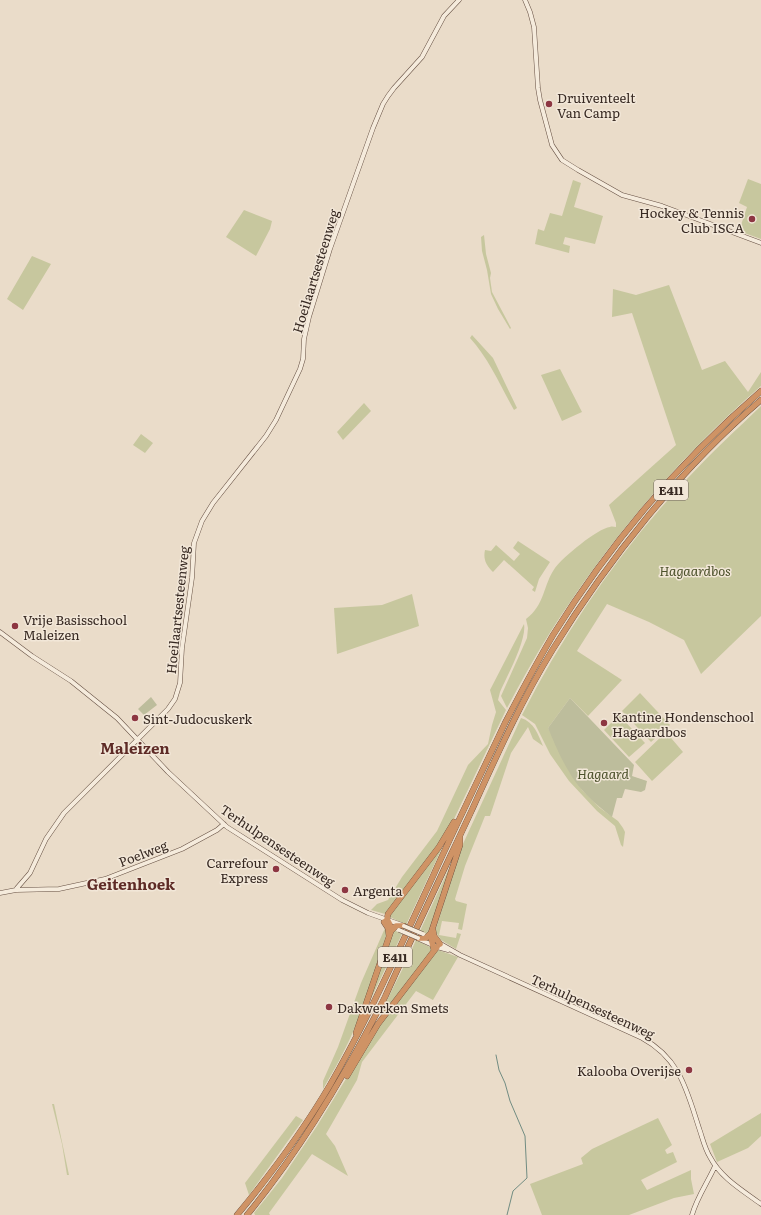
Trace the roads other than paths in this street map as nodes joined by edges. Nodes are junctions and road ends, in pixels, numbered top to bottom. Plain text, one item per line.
1 (459, 0) edge
2 (525, 0) edge
3 (761, 243) edge
4 (761, 391) edge
5 (761, 400) edge
6 (0, 632) edge
7 (137, 739) junction
8 (464, 809) junction
9 (224, 824) junction
10 (460, 835) junction
11 (16, 890) junction
12 (0, 893) edge
13 (385, 918) junction
14 (394, 926) junction
15 (404, 926) joint
16 (433, 927) junction
17 (389, 937) junction
18 (418, 938) joint
19 (427, 938) junction
20 (436, 947) junction
21 (356, 1038) junction
22 (363, 1041) junction
23 (361, 1052) junction
24 (336, 1088) junction
25 (716, 1166) junction
26 (720, 1172) junction
27 (708, 1182) junction
28 (761, 1204) edge
29 (237, 1215) edge
30 (247, 1215) edge
31 (692, 1215) edge

1 - 7 street, Hoeilaartsesteenweg
2 - 3 street
4 - 8 highway, E411
5 - 10 highway, E411
6 - 7 street, Terhulpensesteenweg
7 - 9 street, Terhulpensesteenweg
7 - 11 street, Hoeilaartsesteenweg
8 - 13 highway
8 - 21 highway, E411
9 - 11 street, Poelweg
9 - 13 street, Terhulpensesteenweg
10 - 16 highway
10 - 22 highway, E411
11 - 12 street, Poelweg
13 - 14 highway
13 - 17 highway
14 - 15 highway
14 - 17 highway
14 - 18 street, bridge
15 - 19 street, bridge
16 - 19 highway
16 - 20 highway
17 - 21 highway
18 - 19 highway
19 - 20 highway
20 - 23 highway
20 - 25 street, Terhulpensesteenweg
21 - 29 highway, E411
22 - 23 highway
22 - 24 highway, E411
23 - 24 highway
24 - 30 highway, E411
25 - 26 street, Terhulpensesteenweg
25 - 27 street
26 - 27 street
26 - 28 street, Terhulpensesteenweg
27 - 31 street

